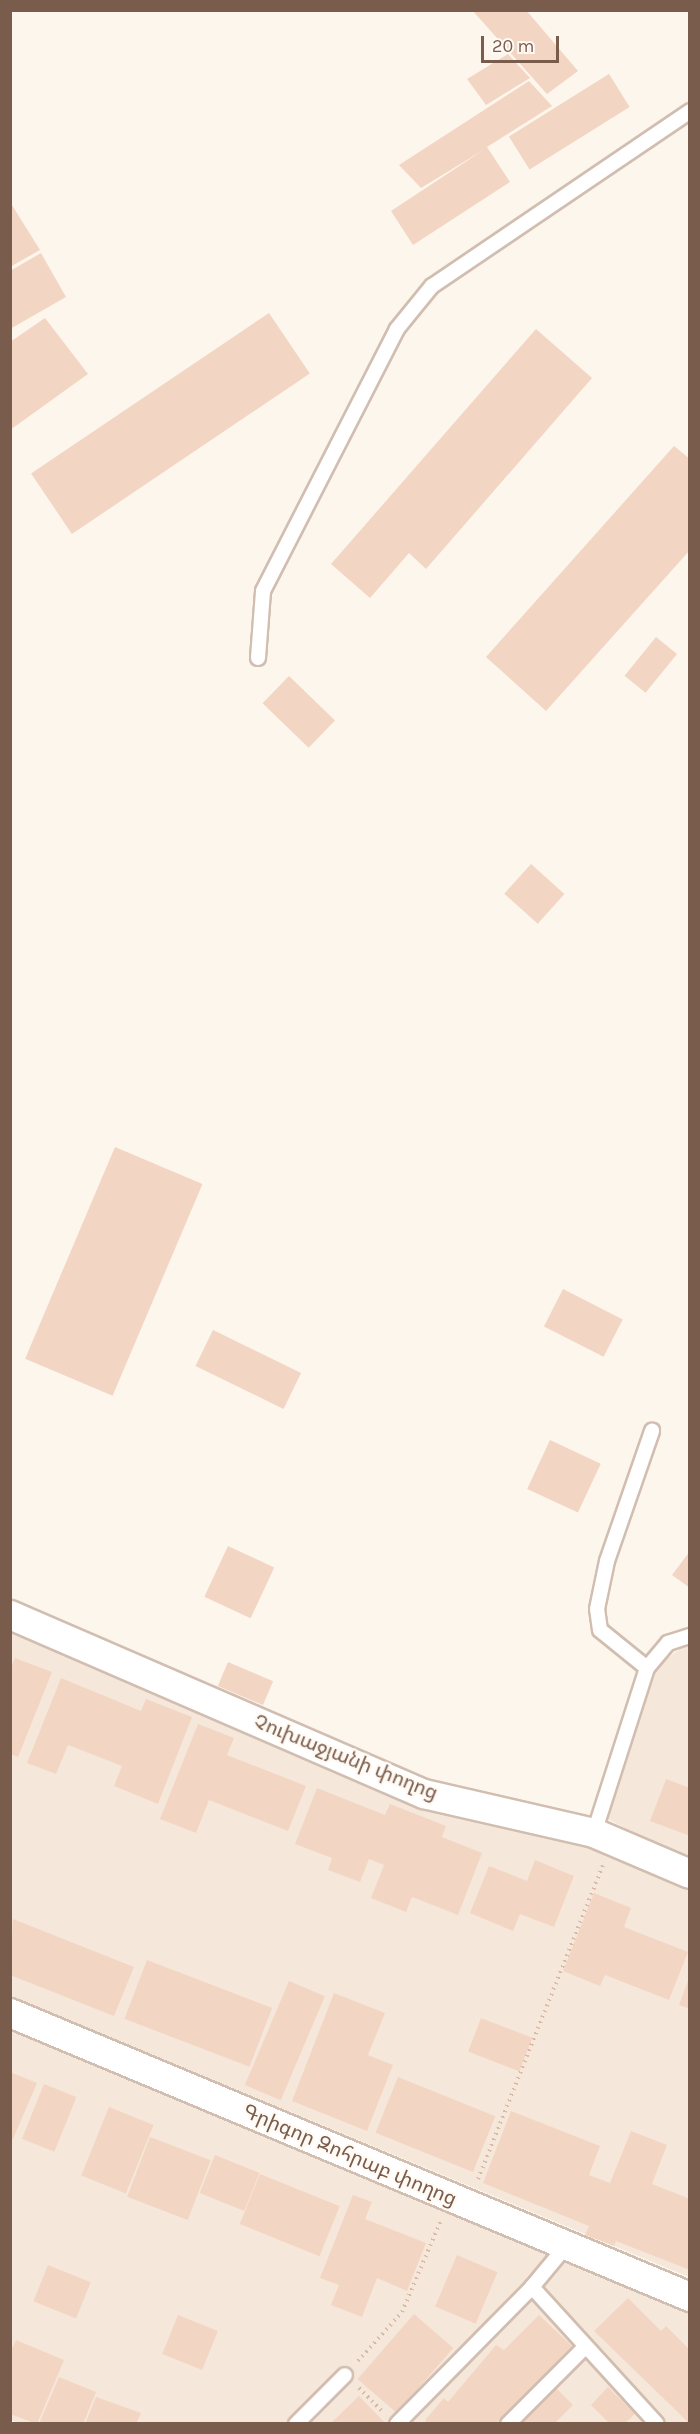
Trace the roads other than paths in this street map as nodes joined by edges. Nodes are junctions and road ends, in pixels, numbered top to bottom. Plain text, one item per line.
1 (690, 111) edge
2 (258, 658) dead end
3 (652, 1431) dead end
4 (10, 1615) edge
5 (690, 1636) edge
6 (647, 1668) junction
7 (603, 1837) junction
8 (690, 1874) edge
9 (10, 2013) edge
10 (567, 2246) junction
11 (532, 2287) junction
12 (690, 2297) edge
13 (586, 2346) junction
14 (345, 2375) road end
15 (392, 2420) edge
16 (296, 2424) edge
17 (508, 2424) edge
18 (657, 2424) edge

1 - 2 lane
3 - 6 lane
4 - 7 street, Չուխաջյանի փողոց
5 - 6 lane
6 - 7 lane
7 - 8 street, Չուխաջյանի փողոց
9 - 10 street, Գրիգոր Զոհրաբ փողոց
10 - 11 lane
10 - 12 street, Գրիգոր Զոհրաբ փողոց
11 - 13 lane
11 - 15 lane
13 - 17 lane
13 - 18 lane
14 - 16 lane

